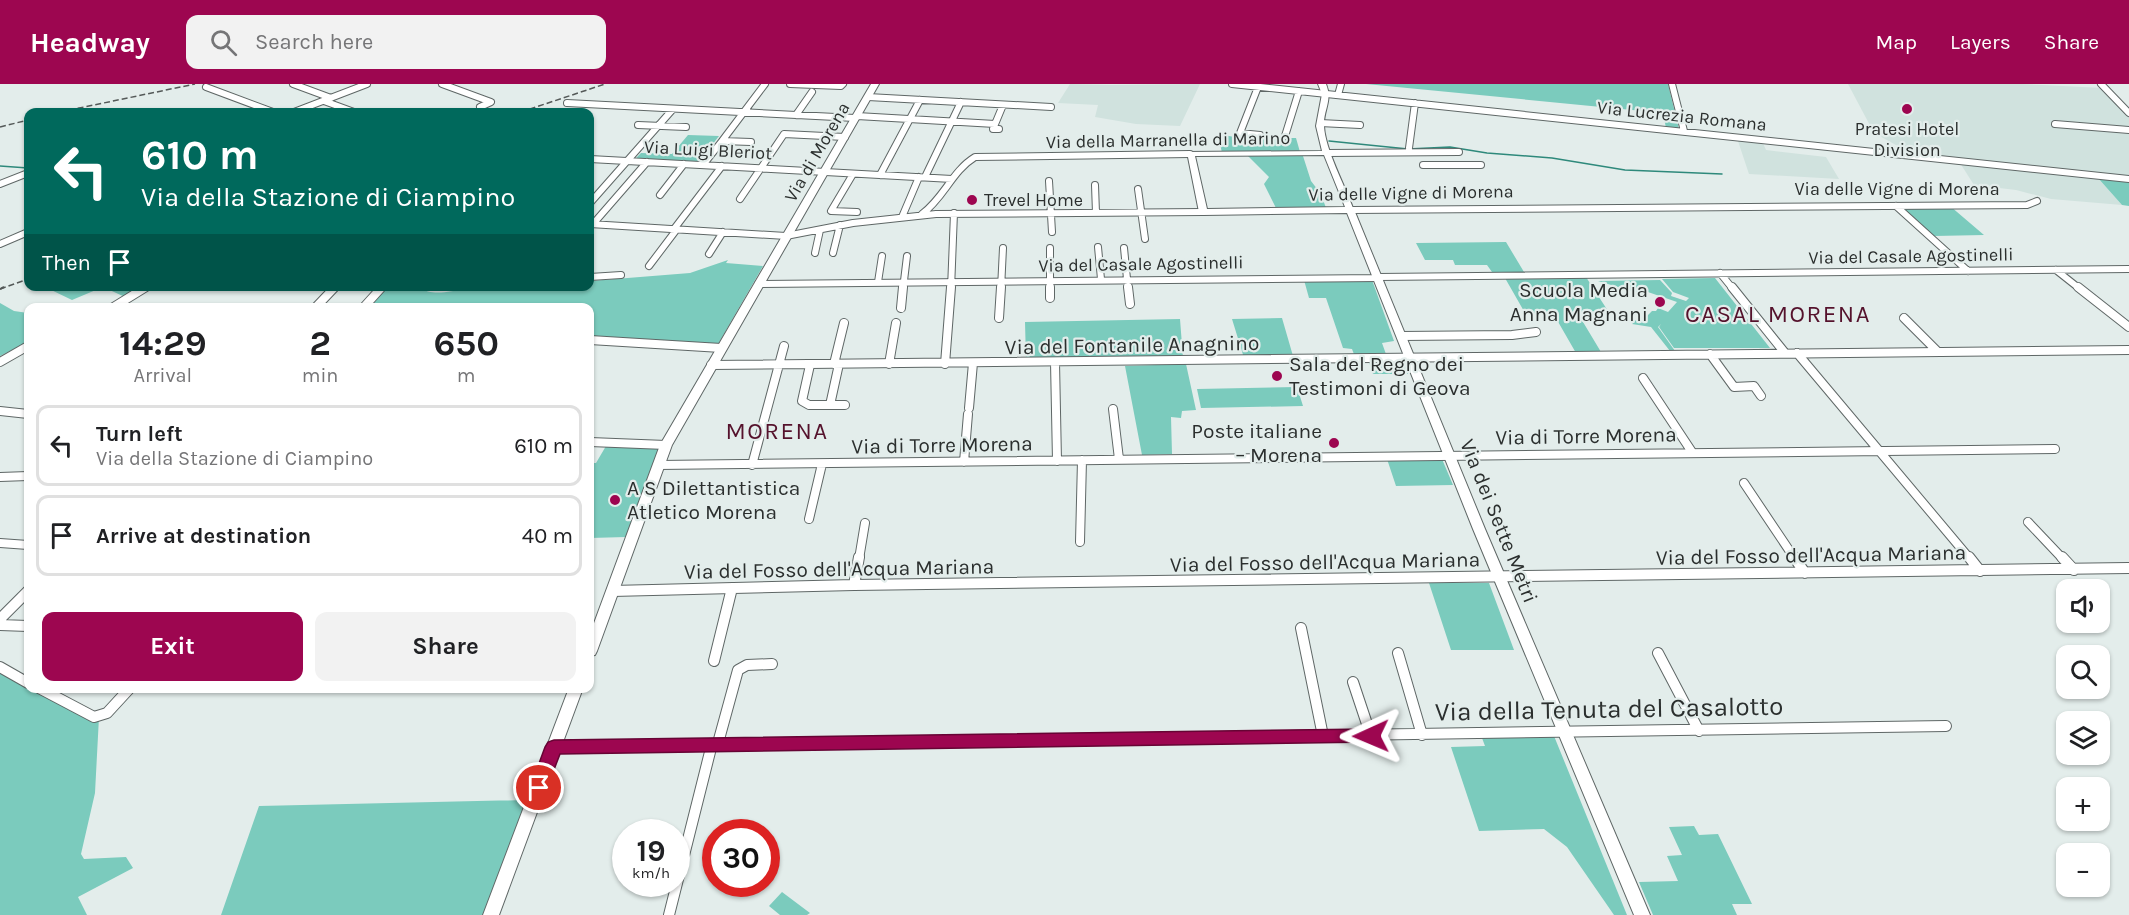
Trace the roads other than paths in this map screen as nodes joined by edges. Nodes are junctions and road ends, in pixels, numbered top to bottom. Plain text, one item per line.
1 (293, 84) edge
2 (367, 84) edge
3 (442, 84) edge
4 (765, 84) edge
5 (790, 84) edge
6 (843, 84) edge
7 (875, 84) edge
8 (1232, 84) edge
9 (1238, 84) edge
10 (1320, 84) edge
11 (1341, 84) edge
12 (1672, 84) edge
13 (2101, 84) edge
14 (206, 87) dead end
15 (1258, 87) junction
16 (1299, 91) junction
17 (812, 92) dead end
18 (1315, 92) junction
19 (1326, 94) junction
20 (1338, 95) junction
21 (331, 98) junction
22 (868, 98) junction
23 (920, 100) junction
24 (324, 101) junction
25 (961, 102) junction
26 (567, 103) dead end
27 (1415, 103) junction
28 (1003, 105) junction
29 (480, 107) dead end
30 (1051, 107) dead end
31 (262, 108) edge
32 (305, 108) edge
33 (343, 108) edge
34 (673, 109) junction
35 (743, 112) junction
36 (2129, 113) edge
37 (796, 115) junction
38 (856, 117) junction
39 (909, 119) junction
40 (951, 121) junction
41 (1320, 123) junction
42 (2055, 123) dead end
43 (995, 124) junction
44 (638, 125) dead end
45 (1360, 125) dead end
46 (657, 126) junction
47 (686, 127) dead end
48 (999, 129) dead end
49 (2129, 130) edge
50 (1684, 131) junction
51 (1260, 135) dead end
52 (1285, 136) dead end
53 (845, 137) junction
54 (722, 141) junction
55 (750, 142) dead end
56 (1409, 148) dead end
57 (1443, 152) junction
58 (1459, 152) dead end
59 (1327, 153) junction
60 (1190, 154) junction
61 (594, 159) edge
62 (627, 161) junction
63 (646, 162) junction
64 (684, 164) junction
65 (703, 165) junction
66 (1423, 165) dead end
67 (1451, 165) junction
68 (1481, 165) dead end
69 (722, 166) junction
70 (761, 168) junction
71 (824, 172) junction
72 (853, 174) junction
73 (24, 175) edge
74 (880, 175) junction
75 (922, 177) junction
76 (952, 179) junction
77 (2129, 179) edge
78 (1049, 181) dead end
79 (0, 184) edge
80 (1095, 185) dead end
81 (1138, 189) dead end
82 (660, 195) dead end
83 (594, 198) edge
84 (740, 199) dead end
85 (2037, 201) dead end
86 (1896, 206) junction
87 (1352, 210) junction
88 (857, 212) dead end
89 (1141, 212) junction
90 (1203, 212) junction
91 (954, 213) junction
92 (1051, 213) junction
93 (1096, 213) junction
94 (919, 215) junction
95 (902, 217) junction
96 (594, 221) edge
97 (594, 224) edge
98 (840, 225) junction
99 (675, 229) junction
100 (820, 230) junction
101 (723, 232) junction
102 (1052, 232) dead end
103 (24, 234) edge
104 (786, 236) junction
105 (1144, 239) dead end
106 (0, 244) edge
107 (1098, 247) dead end
108 (1003, 248) dead end
109 (1050, 248) dead end
110 (1124, 248) dead end
111 (833, 252) dead end
112 (815, 253) dead end
113 (709, 254) dead end
114 (882, 256) dead end
115 (907, 256) dead end
116 (648, 265) dead end
117 (2129, 269) edge
118 (1968, 270) junction
119 (2056, 270) junction
120 (1720, 273) junction
121 (621, 275) dead end
122 (594, 277) edge
123 (1378, 278) junction
124 (1101, 279) junction
125 (1001, 280) junction
126 (1051, 280) junction
127 (1128, 280) junction
128 (878, 282) junction
129 (904, 282) junction
130 (950, 282) junction
131 (758, 284) junction
132 (140, 291) edge
133 (331, 291) edge
134 (378, 291) edge
135 (1050, 298) dead end
136 (120, 303) edge
137 (320, 303) edge
138 (368, 303) edge
139 (1130, 304) dead end
140 (900, 308) dead end
141 (999, 318) dead end
142 (1904, 318) dead end
143 (844, 323) dead end
144 (896, 323) dead end
145 (2129, 327) edge
146 (1536, 332) dead end
147 (1401, 336) junction
148 (594, 340) edge
149 (784, 346) dead end
150 (24, 348) edge
151 (721, 348) junction
152 (2129, 350) edge
153 (1938, 352) junction
154 (1785, 353) junction
155 (1797, 353) junction
156 (1710, 354) junction
157 (1409, 358) junction
158 (0, 362) edge
159 (1055, 362) junction
160 (973, 363) junction
161 (837, 364) junction
162 (889, 364) junction
163 (945, 364) junction
164 (711, 365) junction
165 (810, 365) junction
166 (778, 366) junction
167 (1643, 378) dead end
168 (1761, 396) dead end
169 (830, 405) junction
170 (845, 405) dead end
171 (1113, 409) dead end
172 (0, 411) edge
173 (24, 414) edge
174 (594, 442) edge
175 (666, 446) junction
176 (2055, 449) dead end
177 (1879, 450) junction
178 (1692, 452) junction
179 (1450, 456) junction
180 (1119, 459) junction
181 (1082, 460) junction
182 (1057, 461) junction
183 (964, 462) junction
184 (822, 464) junction
185 (658, 465) junction
186 (752, 465) junction
187 (24, 476) edge
188 (0, 477) edge
189 (11, 477) junction
190 (0, 483) edge
191 (1744, 483) dead end
192 (809, 519) dead end
193 (2028, 522) dead end
194 (865, 523) dead end
195 (1080, 542) dead end
196 (0, 543) edge
197 (24, 545) edge
198 (2129, 568) edge
199 (2074, 570) junction
200 (1980, 571) junction
201 (1805, 573) junction
202 (1500, 578) junction
203 (854, 585) junction
204 (732, 588) junction
205 (612, 591) junction
206 (24, 595) edge
207 (0, 619) edge
208 (0, 625) edge
209 (24, 626) edge
210 (594, 626) edge
211 (1301, 628) dead end
212 (1398, 653) dead end
213 (1658, 653) dead end
214 (714, 661) dead end
215 (772, 664) dead end
216 (0, 667) edge
217 (24, 681) edge
218 (1353, 682) dead end
219 (48, 693) edge
220 (126, 693) edge
221 (574, 693) edge
222 (1946, 726) dead end
223 (1699, 731) junction
224 (1566, 733) junction
225 (1422, 735) junction
226 (1323, 736) junction
227 (1371, 736) junction
228 (715, 743) junction
229 (554, 747) junction
230 (491, 915) edge
231 (669, 915) edge
232 (1642, 915) edge

1 - 21 street
2 - 21 street
3 - 29 street
4 - 35 street
5 - 6 street
7 - 22 street, Via di Morena
8 - 9 street, Via Lucrezia Romana
9 - 15 street, Via Lucrezia Romana
10 - 18 street
10 - 19 street
11 - 20 street
12 - 50 street
13 - 36 street
14 - 31 street
15 - 16 street, Via Lucrezia Romana
15 - 51 street
16 - 18 street, Via Lucrezia Romana
16 - 52 street
17 - 37 street
18 - 19 street, Via Lucrezia Romana
19 - 20 street, Via Lucrezia Romana
19 - 41 street
20 - 27 street, Via Lucrezia Romana
21 - 24 street
22 - 23 street
22 - 38 street, Via di Morena
23 - 25 street
23 - 39 street
24 - 32 street
24 - 33 street
25 - 28 street
25 - 40 street
26 - 34 street
27 - 50 street, Via Lucrezia Romana
27 - 56 street
28 - 30 street
28 - 43 street
34 - 35 street
34 - 46 street
35 - 37 street
35 - 54 street
37 - 38 street
38 - 39 street
38 - 53 street, Via di Morena
39 - 40 street
39 - 74 street
40 - 43 street
40 - 75 street
41 - 45 street
41 - 59 street, Via dei Sette Metri
42 - 49 street
43 - 48 street
44 - 46 street
46 - 47 street
46 - 62 street
50 - 77 street, Via Lucrezia Romana
53 - 70 street
53 - 71 street, Via di Morena
54 - 55 street
54 - 65 street
57 - 58 street, Via della Marranella di Marino
57 - 59 street, Via della Marranella di Marino
57 - 67 street
59 - 60 street, Via della Marranella di Marino
59 - 87 street, Via dei Sette Metri
60 - 76 street, Via della Marranella di Marino
60 - 90 street
61 - 62 street, Via Luigi Bleriot
62 - 63 street, Via Luigi Bleriot
62 - 83 street
63 - 64 street, Via Luigi Bleriot
63 - 96 street
64 - 65 street, Via Luigi Bleriot
64 - 82 street
65 - 69 street, Via Luigi Bleriot
66 - 67 street
67 - 68 street
69 - 70 street, Via Luigi Bleriot
69 - 99 street
70 - 71 street, Via Luigi Bleriot
70 - 84 street
71 - 72 street, Via Luigi Bleriot
71 - 104 street, Via di Morena
72 - 74 street, Via Luigi Bleriot
72 - 88 street
73 - 79 street
74 - 75 street, Via Luigi Bleriot
75 - 76 street, Via Luigi Bleriot
75 - 95 street
76 - 94 street, Via della Marranella di Marino
78 - 92 street
80 - 93 street
81 - 89 street
85 - 86 street, Via delle Vigne di Morena
86 - 87 street, Via delle Vigne di Morena
86 - 118 street
87 - 90 street, Via delle Vigne di Morena
87 - 123 street, Via dei Sette Metri
89 - 90 street, Via delle Vigne di Morena
89 - 93 street, Via delle Vigne di Morena
89 - 105 street
91 - 92 street, Via delle Vigne di Morena
91 - 94 street, Via delle Vigne di Morena
91 - 130 street
92 - 93 street, Via delle Vigne di Morena
92 - 102 street
94 - 95 street, Via delle Vigne di Morena
95 - 98 street, Via delle Vigne di Morena
97 - 99 street, Via delle Vigne di Morena
98 - 100 street, Via delle Vigne di Morena
98 - 111 street
99 - 101 street, Via delle Vigne di Morena
99 - 116 street
100 - 104 street, Via delle Vigne di Morena
100 - 112 street
101 - 104 street, Via delle Vigne di Morena
101 - 113 street
103 - 106 street
104 - 131 street, Via di Morena
107 - 124 street
108 - 125 street
109 - 126 street
110 - 127 street
114 - 128 street
115 - 129 street
117 - 119 street, Via del Casale Agostinelli
118 - 119 street, Via del Casale Agostinelli
118 - 120 street, Via del Casale Agostinelli
119 - 145 street
120 - 123 street, Via del Casale Agostinelli
120 - 154 street
121 - 122 street
123 - 127 street, Via del Casale Agostinelli
123 - 147 street, Via dei Sette Metri
124 - 126 street, Via del Casale Agostinelli
124 - 127 street, Via del Casale Agostinelli
125 - 126 street, Via del Casale Agostinelli
125 - 130 street, Via del Casale Agostinelli
125 - 141 street
126 - 135 street
127 - 139 street
128 - 129 street, Via del Casale Agostinelli
128 - 131 street, Via del Casale Agostinelli
129 - 130 street, Via del Casale Agostinelli
129 - 140 street
130 - 163 street
131 - 151 street, Via di Morena
132 - 136 street
133 - 137 street
134 - 138 street
142 - 153 street
143 - 161 street
144 - 162 street
146 - 147 street
147 - 157 street, Via dei Sette Metri
148 - 151 street
149 - 166 street
150 - 158 street
151 - 164 street, Via di Morena
152 - 153 street, Via del Fontanile Anagnino
153 - 155 street, Via del Fontanile Anagnino
154 - 155 street, Via del Fontanile Anagnino
154 - 156 street, Via del Fontanile Anagnino
155 - 177 street
156 - 157 street, Via del Fontanile Anagnino
156 - 168 street
157 - 159 street, Via del Fontanile Anagnino
157 - 179 street, Via dei Sette Metri
159 - 160 street, Via del Fontanile Anagnino
159 - 182 street
160 - 163 street, Via del Fontanile Anagnino
160 - 183 street
161 - 162 street, Via del Fontanile Anagnino
161 - 165 street, Via del Fontanile Anagnino
161 - 169 street
162 - 163 street, Via del Fontanile Anagnino
164 - 166 street, Via del Fontanile Anagnino
164 - 175 street, Via di Morena
165 - 166 street, Via del Fontanile Anagnino
165 - 169 street
166 - 186 street
167 - 178 street
169 - 170 street
171 - 180 street
172 - 173 street
174 - 175 street
175 - 185 street, Via di Morena
176 - 177 street, Via di Torre Morena
177 - 178 street, Via di Torre Morena
177 - 200 street
178 - 179 street, Via di Torre Morena
179 - 180 street, Via di Torre Morena
179 - 202 street, Via dei Sette Metri
180 - 181 street, Via di Torre Morena
181 - 182 street, Via di Torre Morena
181 - 195 street
182 - 183 street, Via di Torre Morena
183 - 184 street, Via di Torre Morena
184 - 186 street, Via di Torre Morena
184 - 192 street
185 - 186 street, Via di Torre Morena
185 - 205 street, Via di Morena
187 - 189 street
188 - 189 street
189 - 190 street
191 - 201 street
193 - 199 street
194 - 203 street
196 - 197 street
198 - 199 street, Via del Fosso dell'Acqua Mariana
199 - 200 street, Via del Fosso dell'Acqua Mariana
200 - 201 street, Via del Fosso dell'Acqua Mariana
201 - 202 street, Via del Fosso dell'Acqua Mariana
202 - 203 street, Via del Fosso dell'Acqua Mariana
202 - 224 street, Via dei Sette Metri
203 - 204 street, Via del Fosso dell'Acqua Mariana
204 - 205 street, Via del Fosso dell'Acqua Mariana
204 - 214 street
205 - 210 street, Via di Morena
206 - 207 street
208 - 209 street
211 - 226 street
212 - 225 street
213 - 223 street
215 - 228 street
216 - 217 street
218 - 227 street
219 - 220 street
221 - 229 street
222 - 223 street, Via della Tenuta del Casalotto
223 - 224 street, Via della Tenuta del Casalotto
224 - 225 street, Via della Tenuta del Casalotto
224 - 232 street, Via dei Sette Metri
225 - 227 street, Via della Tenuta del Casalotto
226 - 227 street, Via della Tenuta del Casalotto
226 - 228 street, Via della Tenuta del Casalotto
228 - 229 street, Via della Tenuta del Casalotto
228 - 231 street
229 - 230 street

